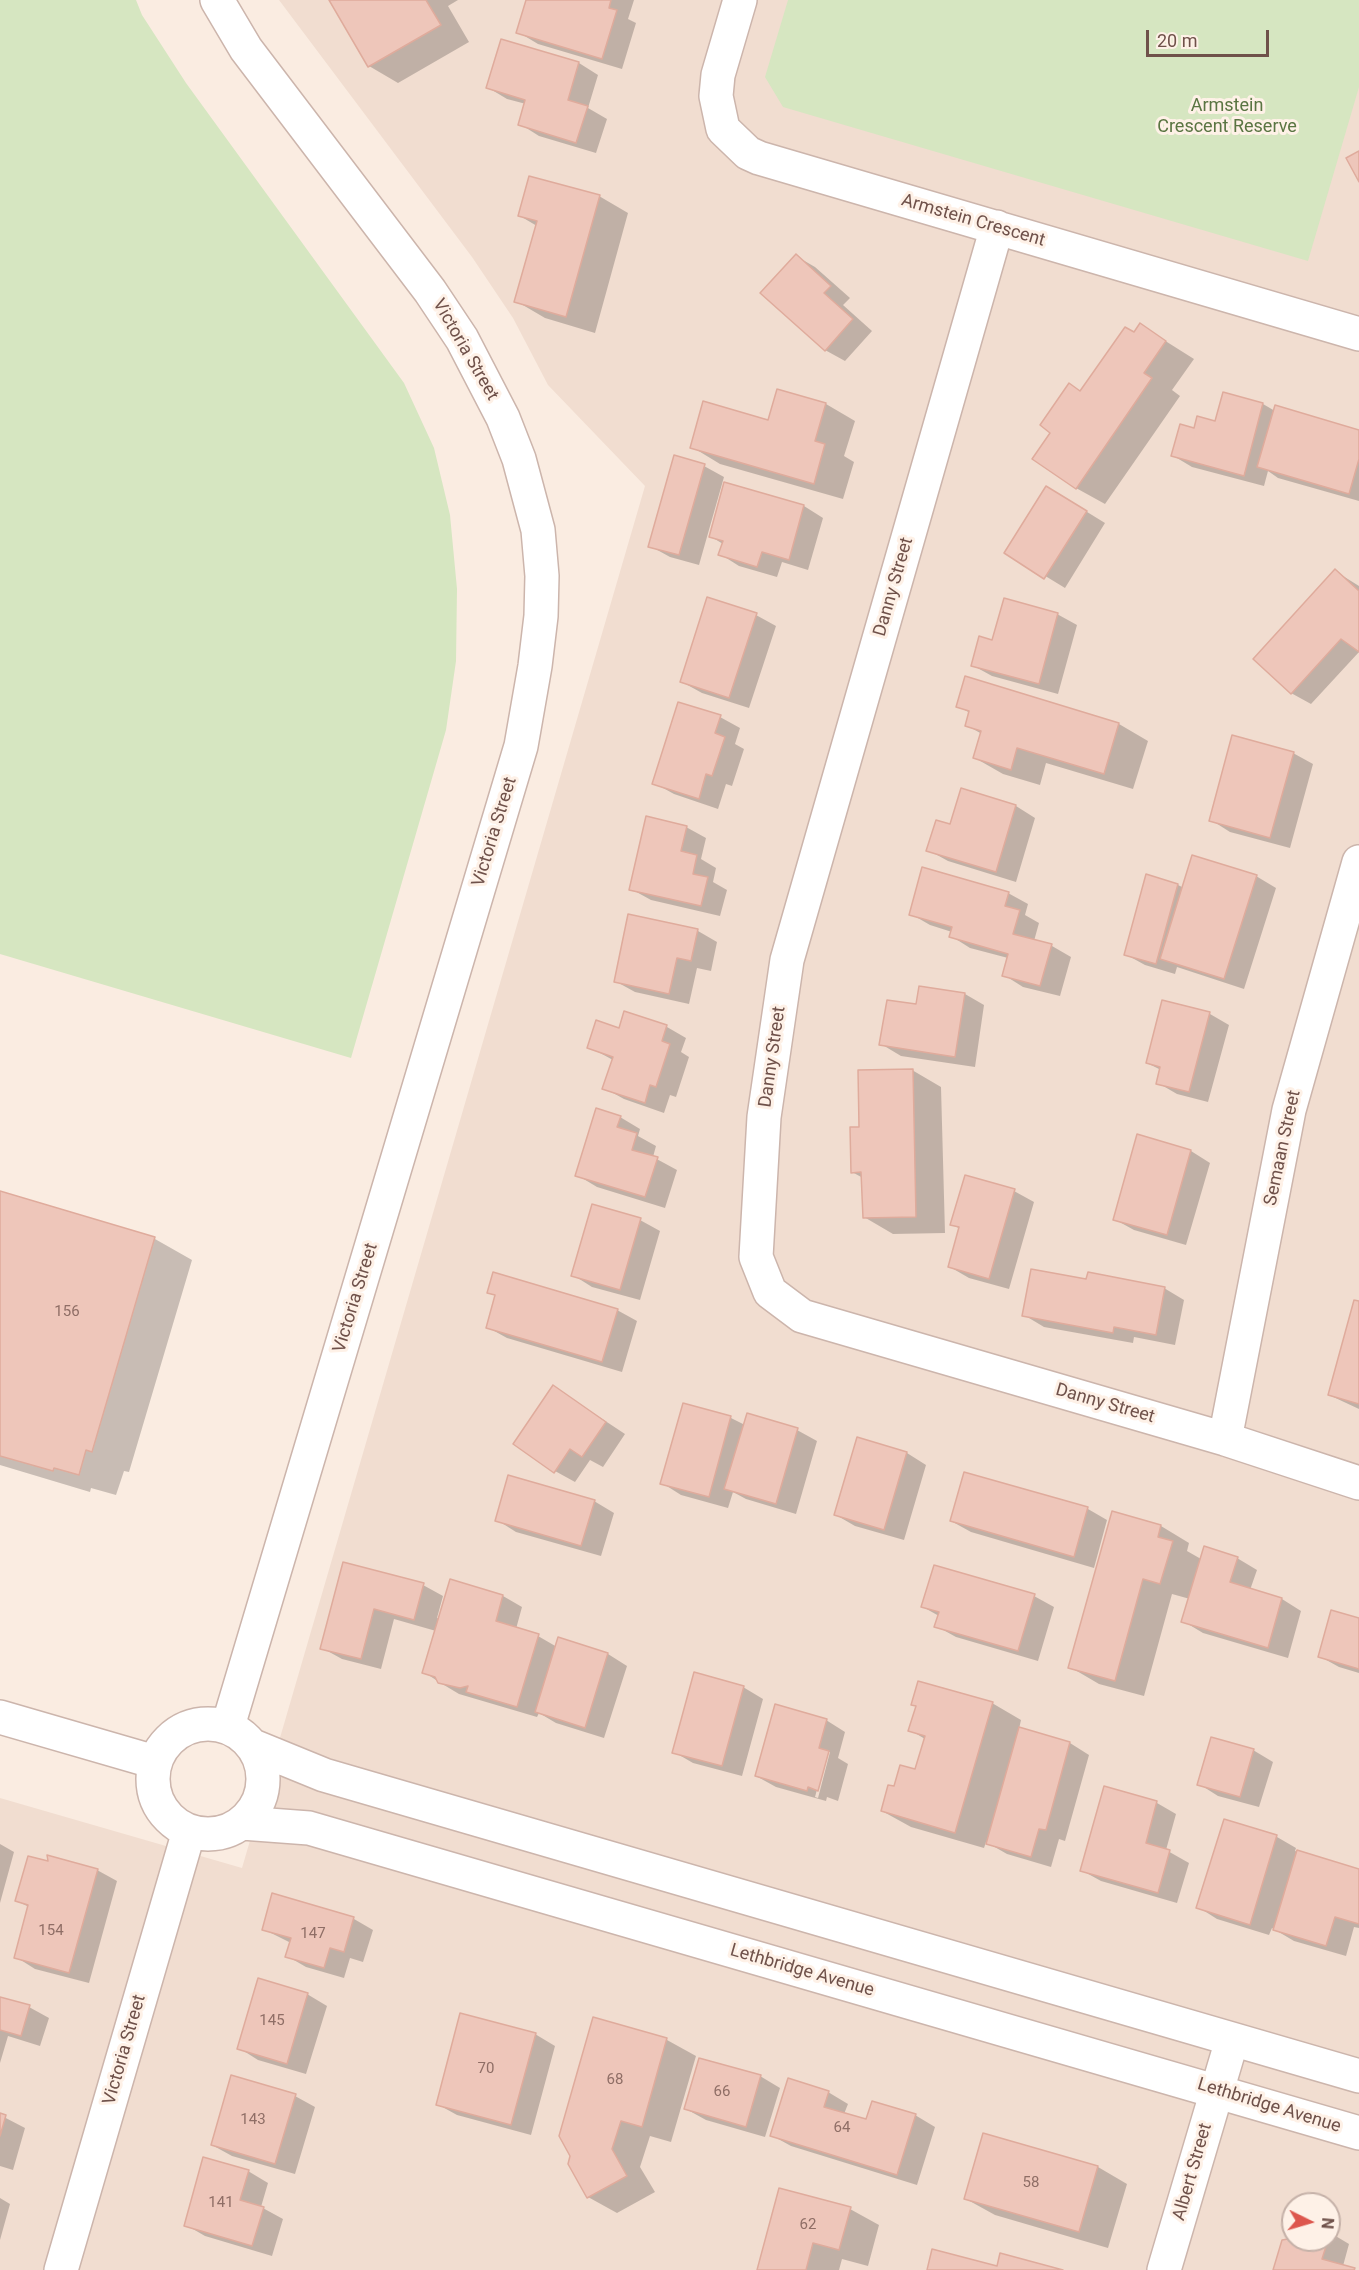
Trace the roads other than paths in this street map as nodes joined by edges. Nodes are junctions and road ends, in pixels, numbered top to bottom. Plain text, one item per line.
1 (217, 0) edge
2 (740, 0) edge
3 (997, 227) junction
4 (1359, 334) edge
5 (1359, 862) edge
6 (1225, 1439) junction
7 (1359, 1483) edge
8 (0, 1718) edge
9 (241, 1736) junction
10 (155, 1762) junction
11 (242, 1823) junction
12 (189, 1831) junction
13 (1232, 2040) junction
14 (1359, 2076) edge
15 (1217, 2090) junction
16 (1359, 2133) edge
17 (61, 2270) edge
18 (1164, 2270) edge

1 - 9 street, Victoria Street
2 - 3 street, Armstein Crescent
3 - 4 street, Armstein Crescent
3 - 6 street, Danny Street
5 - 6 street, Semaan Street
6 - 7 street, Danny Street
8 - 10 street
9 - 10 street
9 - 11 street
9 - 13 street
10 - 12 street
11 - 12 street
11 - 15 street, Lethbridge Avenue
12 - 17 street, Victoria Street
13 - 14 street
13 - 15 street, Albert Street
15 - 16 street, Lethbridge Avenue
15 - 18 street, Albert Street

